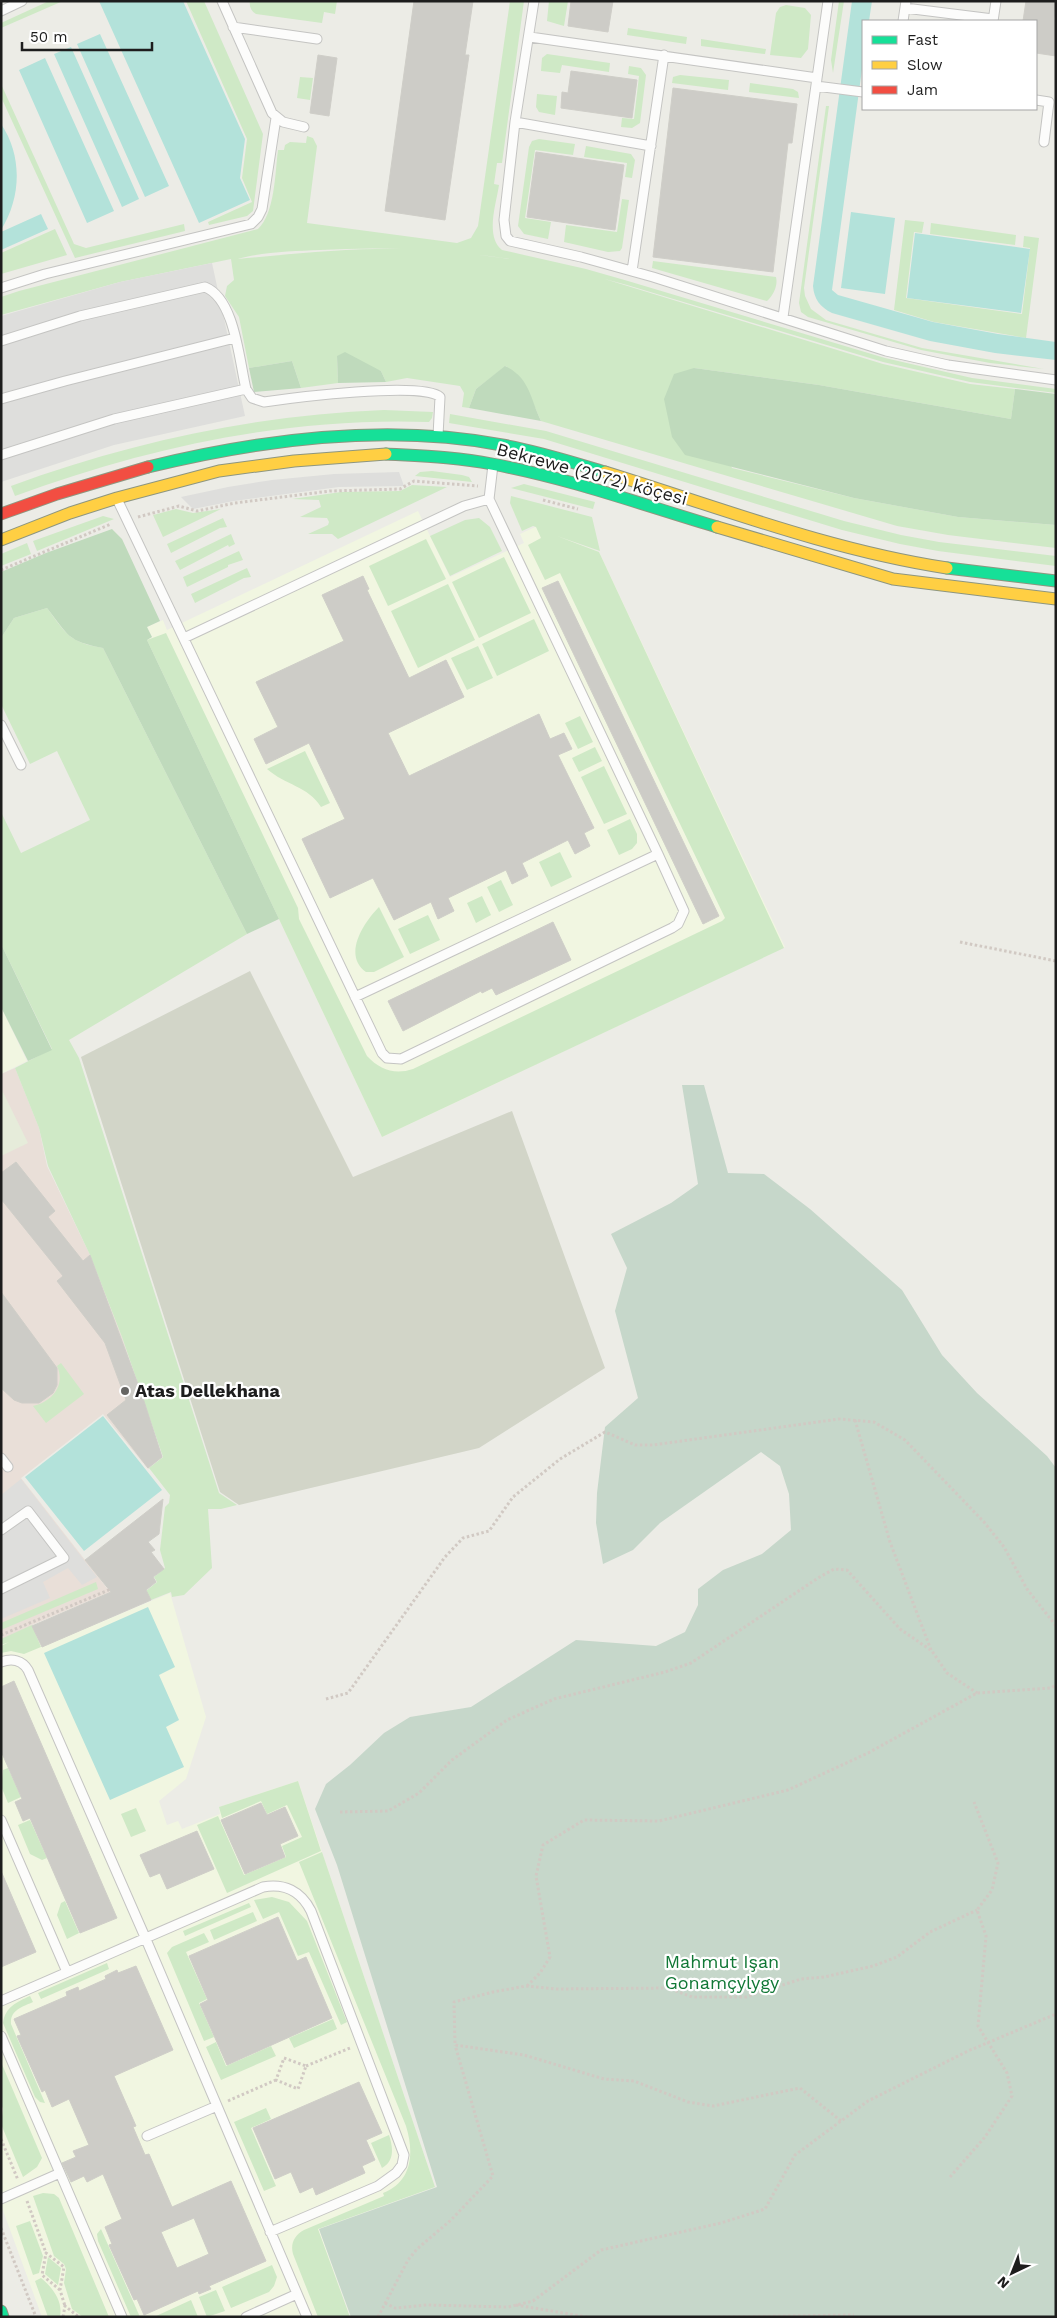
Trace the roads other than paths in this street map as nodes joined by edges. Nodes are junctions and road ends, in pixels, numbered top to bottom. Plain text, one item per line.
1 (222, 1) edge
2 (534, 1) edge
3 (828, 1) edge
4 (996, 1) edge
5 (18, 2) edge
6 (905, 4) edge
7 (1, 11) edge
8 (903, 20) edge
9 (993, 20) edge
10 (233, 27) junction
11 (530, 37) junction
12 (317, 39) dead end
13 (664, 55) junction
14 (816, 82) junction
15 (862, 92) edge
16 (1037, 100) edge
17 (276, 118) junction
18 (515, 122) junction
19 (304, 127) dead end
20 (1044, 142) dead end
21 (651, 146) junction
22 (632, 271) junction
23 (1, 288) edge
24 (783, 317) junction
25 (235, 338) junction
26 (1, 341) edge
27 (1056, 380) edge
28 (246, 389) junction
29 (1, 399) edge
30 (438, 436) junction
31 (1, 455) edge
32 (493, 464) junction
33 (117, 498) junction
34 (489, 500) junction
35 (1, 514) edge
36 (1, 540) edge
37 (1056, 581) edge
38 (1056, 599) edge
39 (184, 638) junction
40 (1, 725) edge
41 (20, 765) dead end
42 (658, 854) junction
43 (356, 997) junction
44 (1, 1458) edge
45 (8, 1467) dead end
46 (1, 1530) edge
47 (1, 1589) edge
48 (1, 1662) edge
49 (1, 1820) edge
50 (145, 1937) junction
51 (67, 1972) junction
52 (1, 2001) edge
53 (1, 2036) edge
54 (217, 2106) junction
55 (147, 2136) dead end
56 (60, 2173) junction
57 (1, 2199) edge
58 (270, 2232) junction
59 (297, 2294) junction
60 (1, 2311) edge
61 (3, 2317) edge
62 (122, 2317) edge
63 (246, 2317) edge
64 (307, 2317) edge

1 - 10 lane
2 - 11 lane
3 - 14 lane
4 - 9 lane
5 - 7 lane
6 - 8 lane
6 - 9 lane
10 - 12 lane
10 - 17 lane
11 - 13 lane
11 - 18 lane
13 - 14 lane
13 - 21 lane
14 - 15 lane
14 - 24 lane
16 - 20 lane
17 - 19 lane
17 - 23 lane
18 - 21 lane
18 - 22 lane
21 - 22 lane
22 - 24 lane
24 - 27 lane
25 - 26 lane
25 - 28 lane
25 - 29 lane
28 - 30 lane
28 - 31 lane
30 - 35 main road, Bekrewe (2072) köçesi
30 - 37 main road, Bekrewe (2072) köçesi
32 - 33 main road, Bekrewe (2072) köçesi
32 - 34 lane
32 - 38 main road, Bekrewe (2072) köçesi
33 - 36 main road, Bekrewe (2072) köçesi
33 - 39 lane
34 - 39 lane
34 - 42 lane
39 - 43 lane
40 - 41 lane
42 - 43 lane
42 - 43 lane
44 - 45 lane
46 - 47 lane
48 - 50 lane
49 - 51 lane
50 - 51 lane
50 - 54 lane
50 - 58 lane
51 - 52 lane
53 - 56 lane
54 - 55 lane
54 - 58 lane
56 - 57 lane
56 - 62 lane
58 - 59 lane
59 - 63 lane
59 - 64 lane
60 - 61 main road

